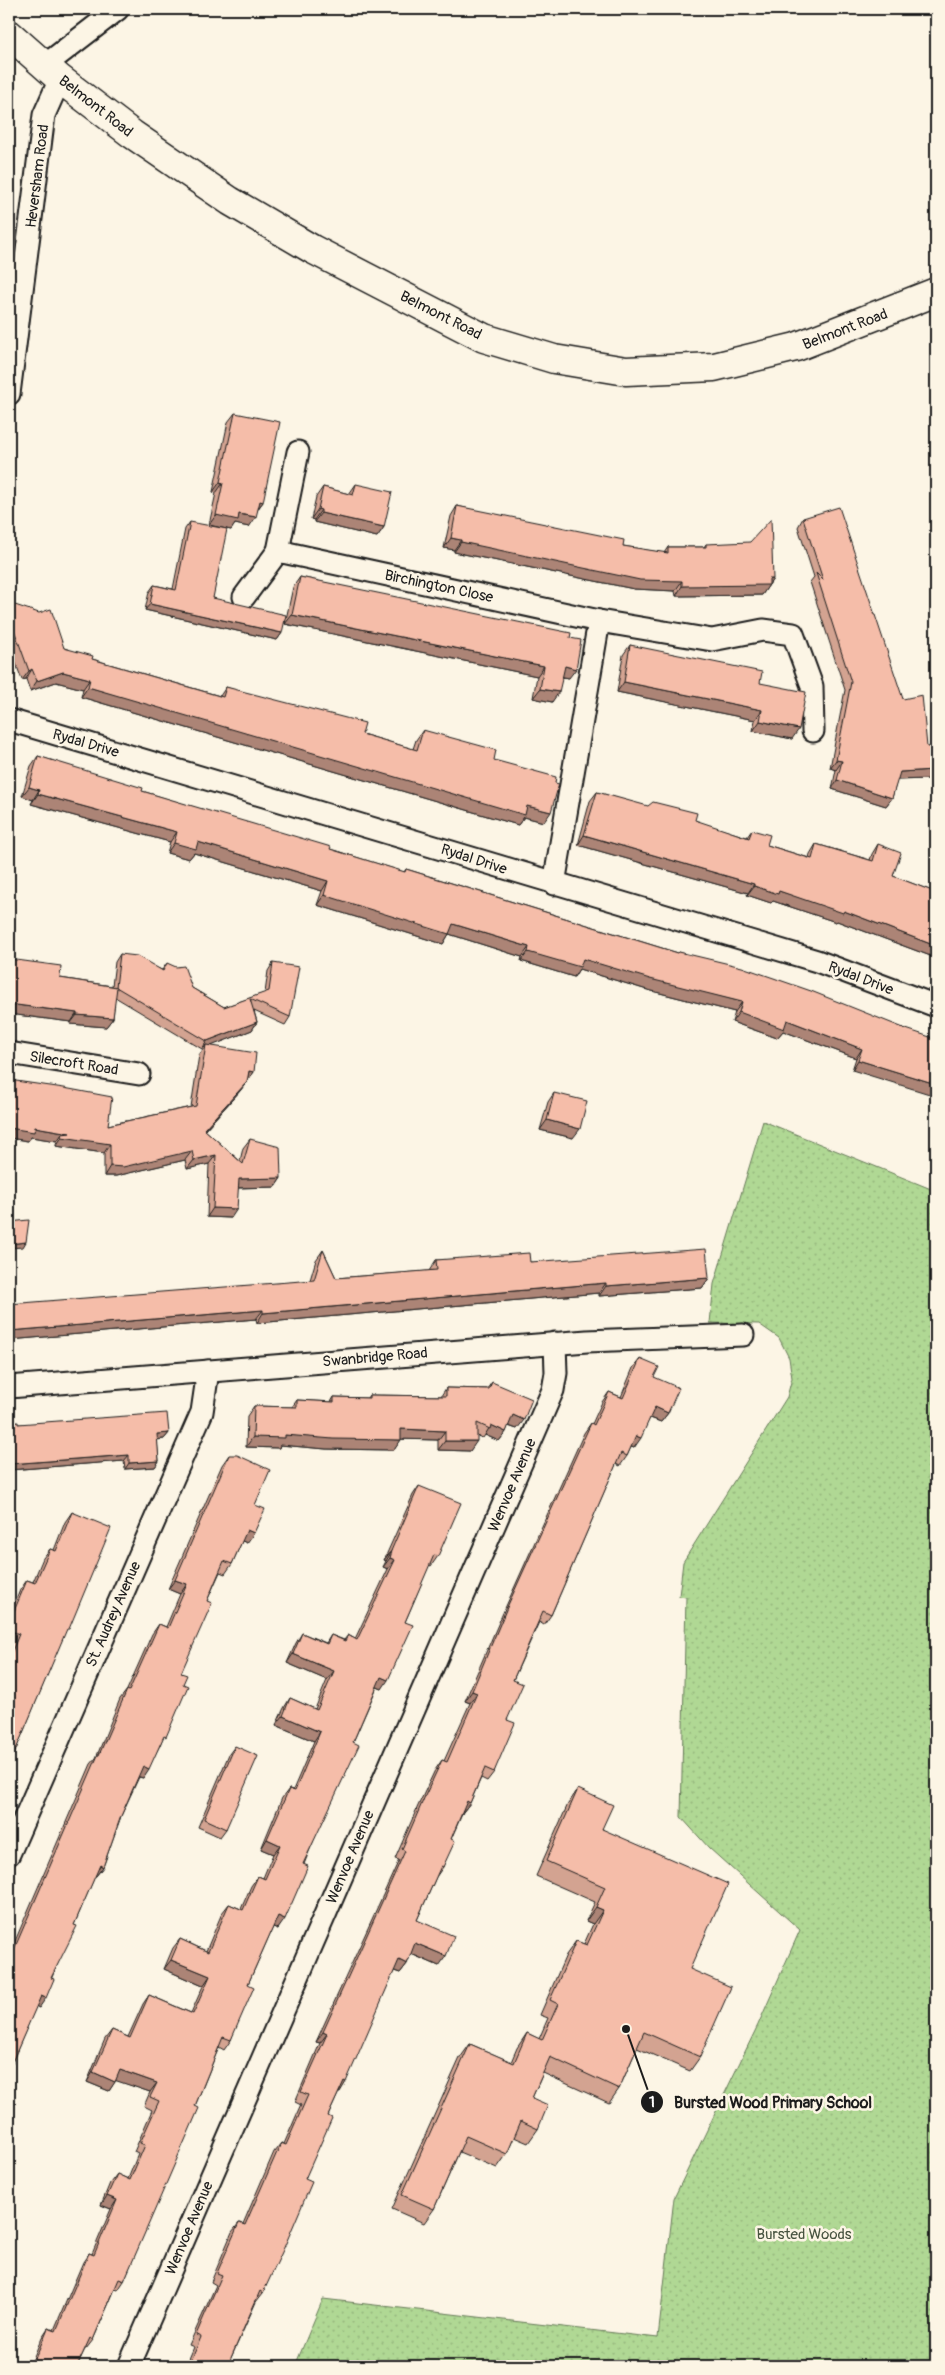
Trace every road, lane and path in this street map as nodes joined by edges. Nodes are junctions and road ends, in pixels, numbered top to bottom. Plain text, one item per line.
1 (118, 9) edge
2 (9, 34) edge
3 (52, 72) junction
4 (936, 292) edge
5 (9, 394) edge
6 (298, 452) dead end
7 (278, 551) junction
8 (244, 596) dead end
9 (599, 620) junction
10 (9, 720) edge
11 (813, 731) dead end
12 (554, 884) junction
13 (936, 1006) edge
14 (9, 1053) edge
15 (139, 1074) dead end
16 (743, 1335) dead end
17 (555, 1343) junction
18 (208, 1371) junction
19 (9, 1388) edge
20 (9, 1854) edge
21 (129, 2366) edge

1 - 3 street
2 - 3 street, Belmont Road
3 - 4 street, Belmont Road
3 - 5 street, Heversham Road
6 - 7 street
7 - 8 street
7 - 9 street, Birchington Close
9 - 11 street, Birchington Close
9 - 12 street
10 - 12 street, Rydal Drive
12 - 13 street, Rydal Drive
14 - 15 street, Silecroft Road
16 - 17 street, Swanbridge Road
17 - 18 street, Swanbridge Road
17 - 21 street, Wenvoe Avenue
18 - 19 street, Swanbridge Road
18 - 20 street, St. Audrey Avenue

